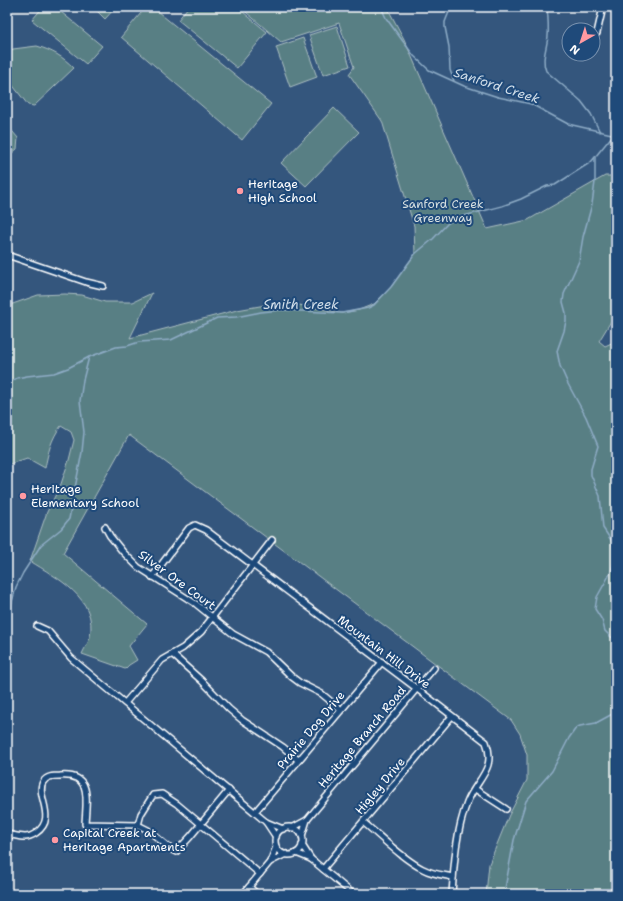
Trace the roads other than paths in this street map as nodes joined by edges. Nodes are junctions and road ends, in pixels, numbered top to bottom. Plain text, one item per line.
1 (603, 7) edge
2 (600, 22) edge
3 (7, 255) edge
4 (103, 286) dead end
5 (105, 527) dead end
6 (272, 540) dead end
7 (253, 565) junction
8 (152, 577) junction
9 (212, 618) junction
10 (37, 626) dead end
11 (172, 654) junction
12 (382, 662) junction
13 (434, 668) dead end
14 (416, 688) junction
15 (125, 703) junction
16 (341, 710) junction
17 (452, 716) junction
18 (298, 760) junction
19 (475, 789) junction
20 (229, 790) junction
21 (506, 809) dead end
22 (255, 812) junction
23 (307, 820) junction
24 (266, 822) junction
25 (363, 822) junction
26 (201, 823) junction
27 (138, 825) junction
28 (283, 828) junction
29 (292, 828) junction
30 (7, 834) edge
31 (302, 836) junction
32 (276, 837) junction
33 (302, 844) junction
34 (276, 847) junction
35 (296, 853) junction
36 (286, 854) junction
37 (311, 859) junction
38 (270, 862) junction
39 (323, 869) junction
40 (260, 874) junction
41 (454, 877) junction
42 (249, 887) junction
43 (243, 894) edge
44 (257, 894) edge
45 (353, 894) edge
46 (452, 894) edge

1 - 2 street
3 - 4 street
5 - 8 street, Silver Ore Court
6 - 7 street
7 - 8 street, Mountain Hill Drive
7 - 9 street
7 - 12 street, Mountain Hill Drive
8 - 9 street, Silver Ore Court
9 - 11 street
9 - 16 street, Silver Ore Court
10 - 15 street
11 - 15 street
11 - 18 street
12 - 14 street, Mountain Hill Drive
12 - 16 street, Prairie Dog Drive
13 - 14 street, Heritage Branch Road
14 - 17 street, Mountain Hill Drive
14 - 23 street, Heritage Branch Road
15 - 20 street
16 - 18 street, Prairie Dog Drive
17 - 19 street, Mountain Hill Drive
17 - 25 street, Higley Drive
18 - 22 street, Prairie Dog Drive
19 - 21 street
19 - 41 street, Mountain Hill Drive
20 - 22 street
20 - 26 street
22 - 24 street
23 - 29 street, Heritage Branch Road
23 - 31 street, Heritage Branch Road
24 - 28 street
24 - 32 street
25 - 39 street, Higley Drive
25 - 41 street
26 - 27 street
26 - 27 street
26 - 40 street
27 - 30 street
28 - 29 street
28 - 32 street
29 - 31 street
31 - 33 street
32 - 34 street
33 - 35 street
33 - 37 street
34 - 36 street
34 - 38 street
35 - 36 street
35 - 37 street
36 - 38 street
37 - 39 street
38 - 40 street
39 - 45 street
40 - 42 street
41 - 46 street, Mountain Hill Drive
42 - 43 street
42 - 44 street

